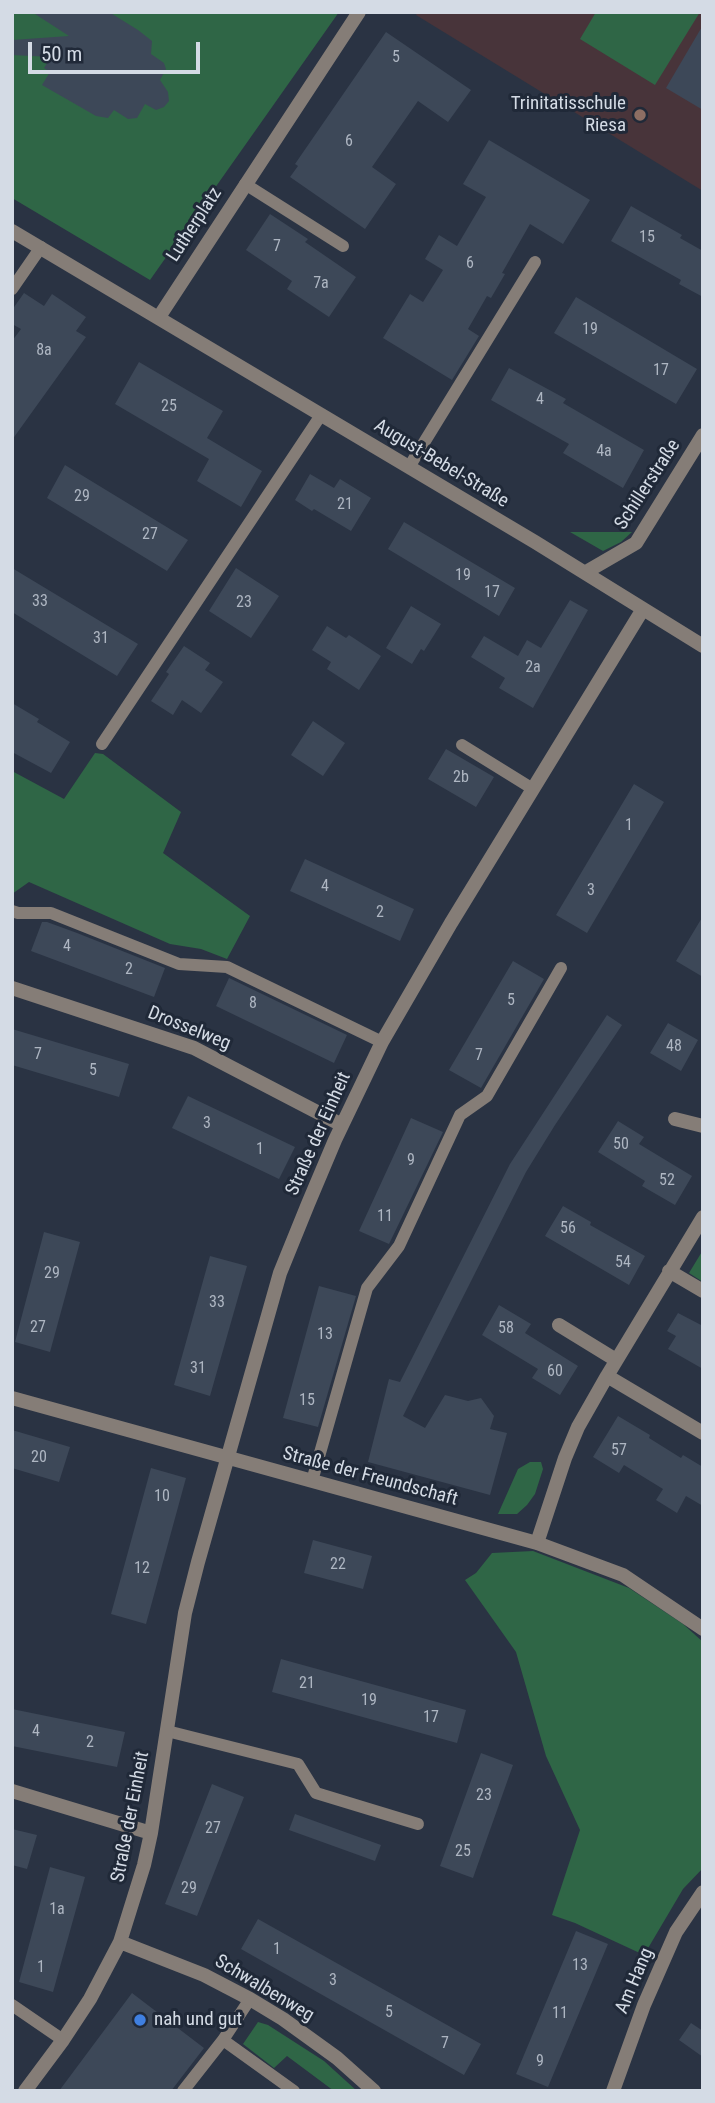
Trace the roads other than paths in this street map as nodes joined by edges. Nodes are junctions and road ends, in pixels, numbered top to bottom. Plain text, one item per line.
1 (359, 12) edge
2 (245, 184) junction
3 (12, 231) edge
4 (343, 246) dead end
5 (41, 247) junction
6 (535, 262) dead end
7 (12, 289) edge
8 (159, 317) junction
9 (321, 415) junction
10 (703, 435) edge
11 (409, 467) junction
12 (586, 572) junction
13 (643, 609) junction
14 (703, 646) edge
15 (102, 744) dead end
16 (462, 745) dead end
17 (533, 789) junction
18 (12, 911) edge
19 (561, 968) dead end
20 (12, 988) edge
21 (382, 1042) junction
22 (676, 1119) dead end
23 (342, 1125) junction
24 (703, 1126) edge
25 (703, 1217) edge
26 (669, 1271) junction
27 (703, 1291) edge
28 (559, 1325) dead end
29 (616, 1360) junction
30 (607, 1376) junction
31 (12, 1398) edge
32 (703, 1433) edge
33 (227, 1457) junction
34 (312, 1480) junction
35 (537, 1543) junction
36 (703, 1629) edge
37 (167, 1731) junction
38 (12, 1791) edge
39 (418, 1824) dead end
40 (151, 1833) junction
41 (703, 1892) edge
42 (120, 1942) junction
43 (250, 1999) junction
44 (12, 2005) edge
45 (63, 2040) junction
46 (223, 2040) junction
47 (26, 2091) edge
48 (183, 2091) edge
49 (294, 2091) edge
50 (374, 2091) edge
51 (613, 2091) edge

1 - 2 street, Lutherplatz
2 - 4 lane
2 - 8 street, Lutherplatz
3 - 5 street
5 - 7 lane
5 - 8 street
6 - 11 lane
8 - 9 street, August-Bebel-Straße
9 - 11 street, August-Bebel-Straße
9 - 15 lane
10 - 12 street, Schillerstraße
11 - 12 street, August-Bebel-Straße
12 - 13 street, August-Bebel-Straße
13 - 14 street, August-Bebel-Straße
13 - 17 street, Straße der Einheit
16 - 17 lane
17 - 21 street, Straße der Einheit
18 - 21 lane
19 - 34 lane
20 - 23 street, Drosselweg
21 - 23 street, Straße der Einheit
22 - 24 street
23 - 33 street, Straße der Einheit
25 - 26 street
26 - 27 street
26 - 29 street
28 - 29 street
29 - 30 street
30 - 32 street
30 - 35 street
31 - 33 street, Straße der Freundschaft
33 - 34 street, Straße der Freundschaft
33 - 37 street, Straße der Einheit
34 - 35 street, Straße der Freundschaft
35 - 36 street, Straße der Freundschaft
37 - 39 lane, Straße der Einheit
37 - 40 street, Straße der Einheit
38 - 40 street
40 - 42 street, Straße der Einheit
41 - 51 street, Am Hang
42 - 43 street, Schwalbenweg
42 - 45 street, Straße der Einheit
43 - 46 lane
43 - 50 street, Schwalbenweg
44 - 45 lane
45 - 47 street, Straße der Einheit
46 - 48 lane
46 - 49 lane

